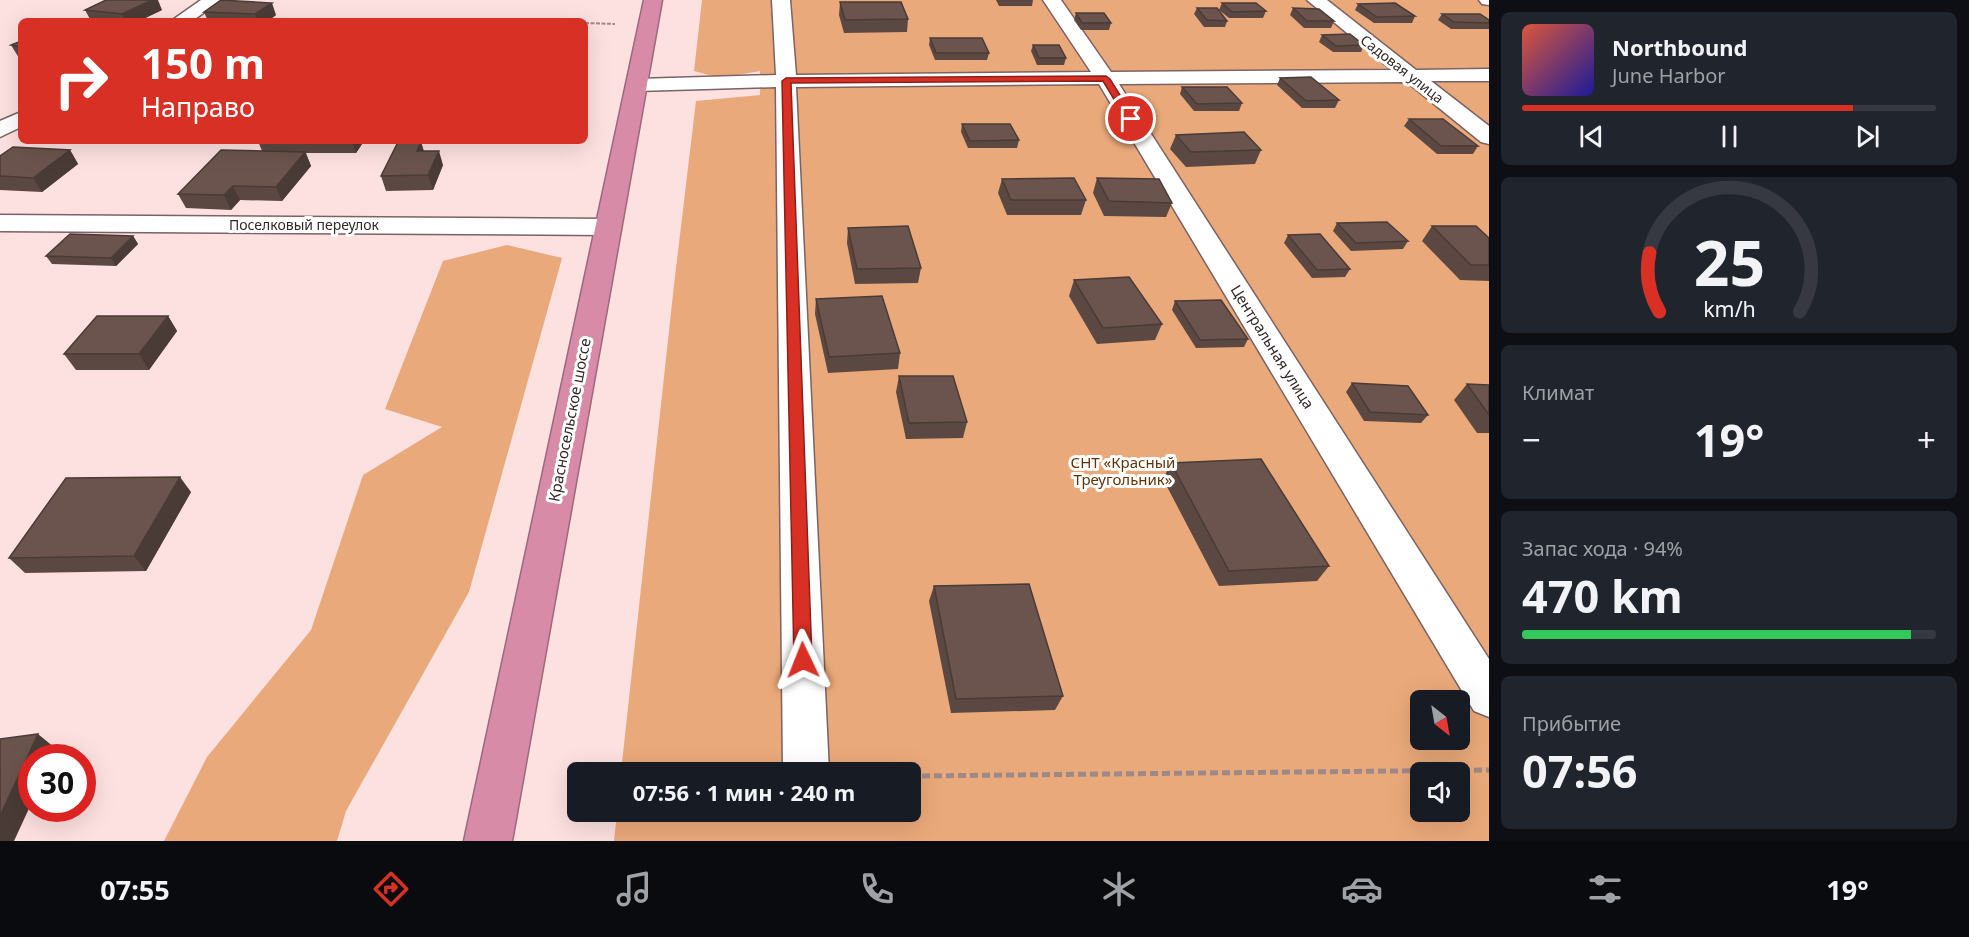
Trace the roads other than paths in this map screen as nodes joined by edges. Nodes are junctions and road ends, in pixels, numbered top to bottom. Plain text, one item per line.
1 (213, 0) edge
2 (653, 0) edge
3 (781, 0) edge
4 (1052, 0) edge
5 (1316, 0) edge
6 (185, 18) edge
7 (1489, 75) edge
8 (1412, 76) junction
9 (1106, 79) junction
10 (786, 81) junction
11 (636, 85) junction
12 (18, 120) edge
13 (0, 130) edge
14 (1489, 137) edge
15 (0, 223) edge
16 (608, 226) junction
17 (1489, 697) edge
18 (806, 762) edge
19 (488, 841) edge

1 - 6 street
2 - 11 highway, Красносельское шоссе
3 - 10 street
4 - 9 street, Центральная улица
5 - 8 street, Садовая улица
7 - 8 street
8 - 9 street
8 - 14 street, Садовая улица
9 - 10 street
9 - 17 street, Центральная улица
10 - 11 street
10 - 18 street
11 - 16 highway, Красносельское шоссе
12 - 13 street
15 - 16 street, Поселковый переулок
16 - 19 highway, Красносельское шоссе

